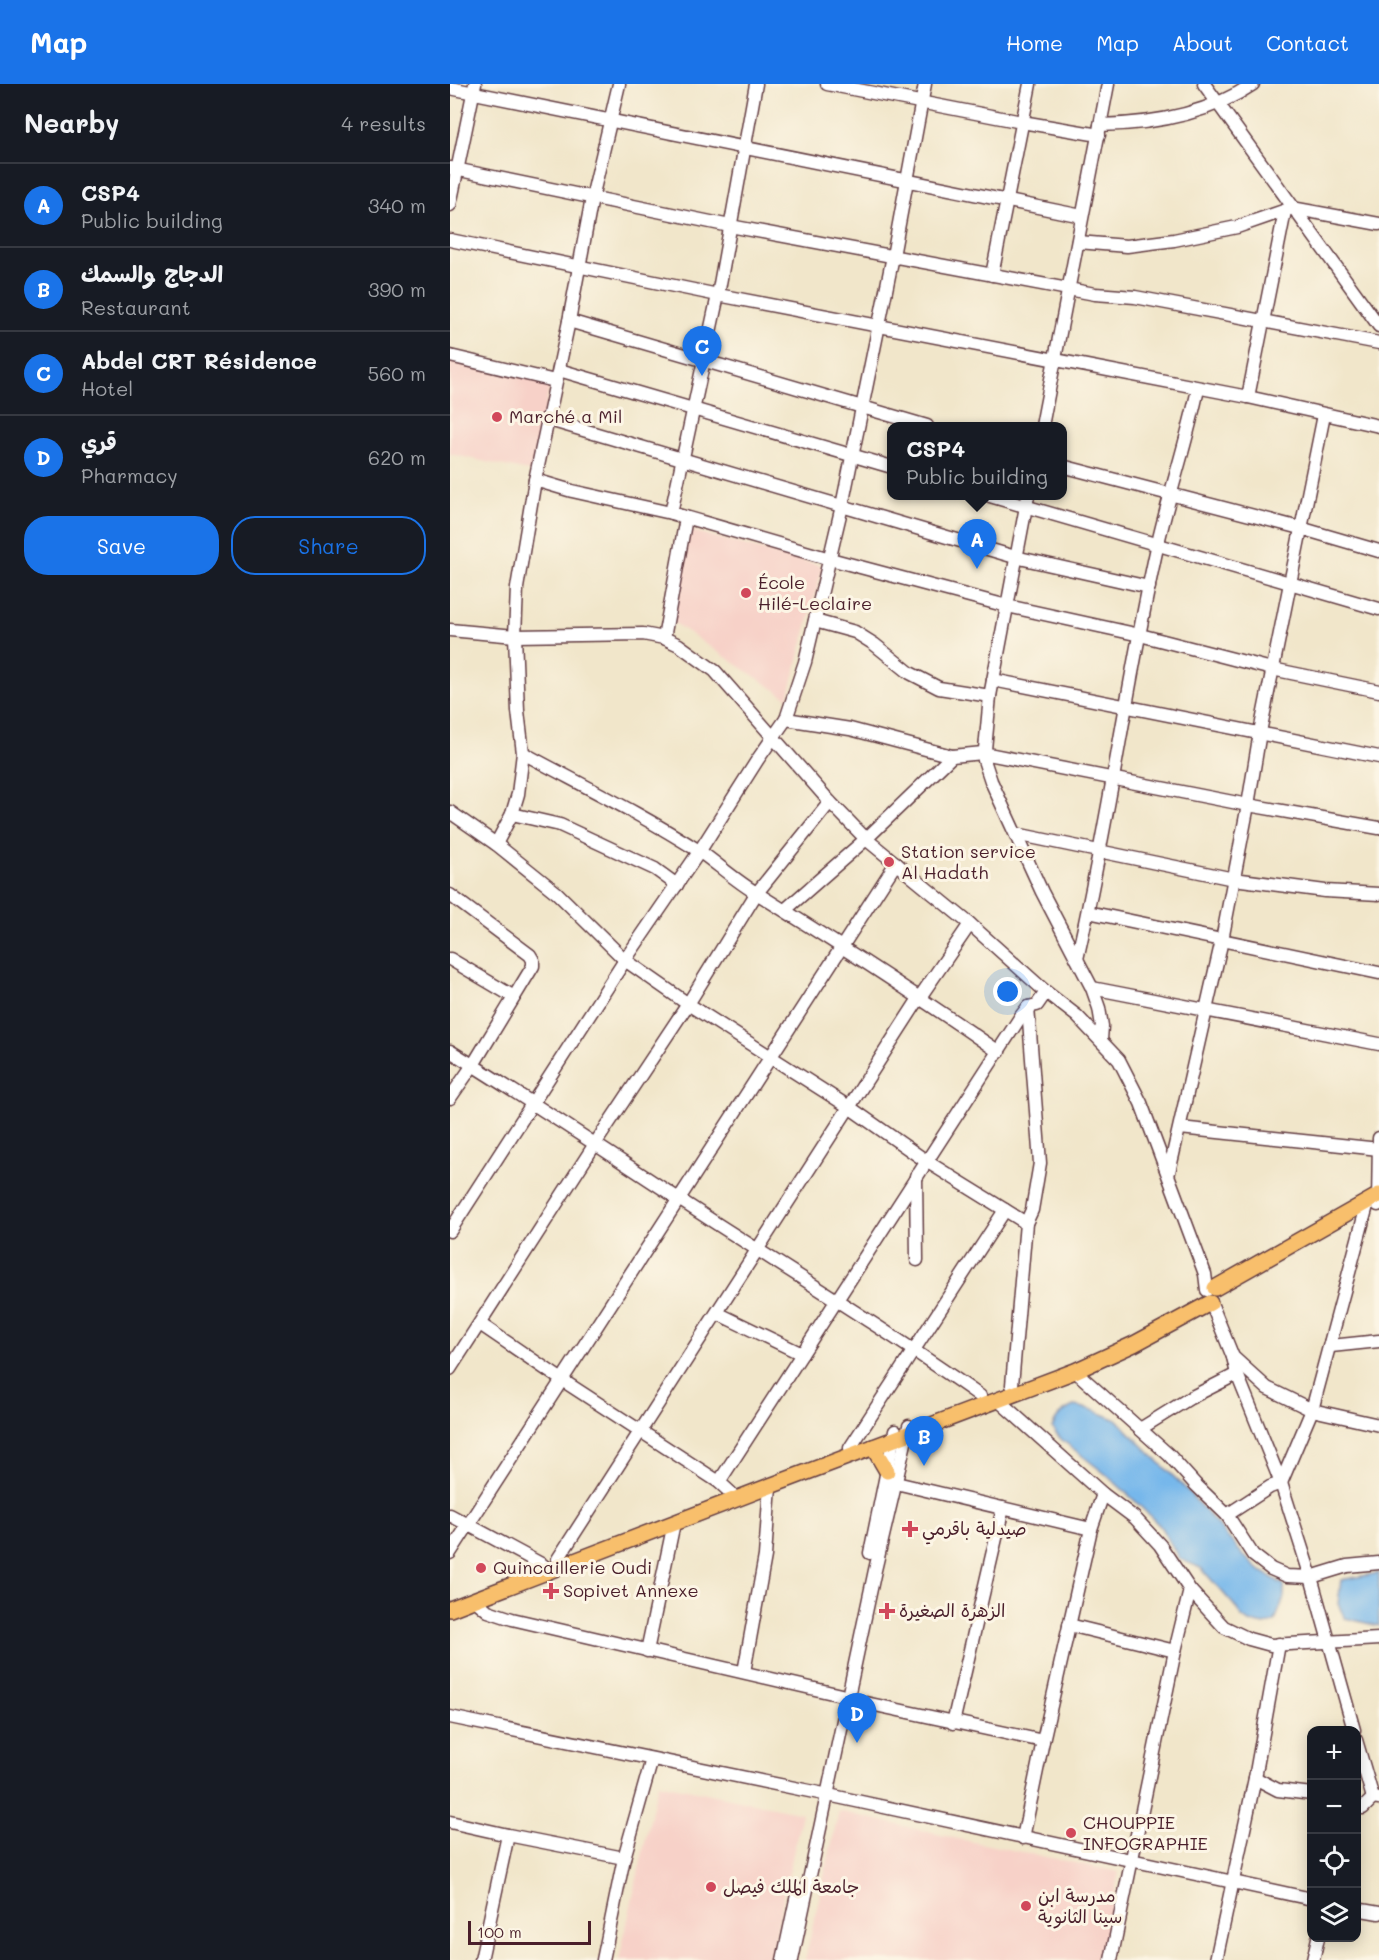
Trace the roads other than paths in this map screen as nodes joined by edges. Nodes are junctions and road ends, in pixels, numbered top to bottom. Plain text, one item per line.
1 (619, 84) edge
2 (756, 84) edge
3 (827, 84) edge
4 (925, 84) edge
5 (1030, 84) edge
6 (1108, 84) edge
7 (1204, 84) edge
8 (1253, 84) edge
9 (450, 88) edge
10 (474, 88) edge
11 (922, 103) junction
12 (1220, 104) junction
13 (611, 120) junction
14 (1022, 122) junction
15 (1100, 130) junction
16 (744, 147) junction
17 (454, 169) edge
18 (908, 179) junction
19 (592, 198) junction
20 (1007, 200) junction
21 (450, 205) edge
22 (1288, 210) junction
23 (1082, 216) junction
24 (1379, 224) edge
25 (730, 226) junction
26 (450, 240) edge
27 (1078, 242) junction
28 (893, 256) junction
29 (578, 267) junction
30 (992, 275) junction
31 (1069, 288) junction
32 (718, 295) junction
33 (569, 321) junction
34 (1263, 322) junction
35 (1379, 326) edge
36 (878, 327) junction
37 (1379, 343) edge
38 (450, 356) edge
39 (703, 360) junction
40 (1055, 361) junction
41 (557, 375) junction
42 (1198, 389) junction
43 (1248, 398) junction
44 (861, 407) junction
45 (692, 409) junction
46 (1324, 415) junction
47 (546, 419) junction
48 (913, 422) edge
49 (1043, 422) edge
50 (1379, 426) edge
51 (853, 456) junction
52 (682, 459) junction
53 (887, 466) edge
54 (1067, 467) edge
55 (534, 480) junction
56 (1170, 495) junction
57 (1027, 501) edge
58 (842, 506) junction
59 (671, 513) junction
60 (686, 518) junction
61 (1300, 528) junction
62 (1158, 543) junction
63 (1379, 551) edge
64 (1015, 556) junction
65 (830, 559) junction
66 (1289, 583) junction
67 (1149, 587) junction
68 (1007, 606) junction
69 (1379, 609) edge
70 (815, 621) junction
71 (450, 630) edge
72 (1140, 635) junction
73 (515, 636) junction
74 (664, 638) junction
75 (1272, 669) junction
76 (993, 680) junction
77 (1379, 692) edge
78 (990, 696) junction
79 (1126, 706) junction
80 (786, 719) junction
81 (1260, 732) junction
82 (774, 738) junction
83 (523, 753) junction
84 (984, 753) junction
85 (952, 756) junction
86 (1379, 757) edge
87 (1114, 779) junction
88 (830, 802) junction
89 (1248, 805) junction
90 (450, 812) edge
91 (512, 814) junction
92 (1379, 828) edge
93 (1016, 834) junction
94 (866, 839) junction
95 (496, 844) junction
96 (1100, 850) junction
97 (699, 852) junction
98 (896, 863) junction
99 (1234, 879) junction
100 (677, 885) junction
101 (756, 894) junction
102 (1379, 894) edge
103 (450, 895) edge
104 (785, 910) junction
105 (1088, 912) junction
106 (970, 924) junction
107 (1222, 940) junction
108 (844, 948) junction
109 (450, 959) edge
110 (1077, 959) junction
111 (625, 960) junction
112 (1379, 973) edge
113 (1092, 988) junction
114 (1046, 992) junction
115 (514, 997) junction
116 (920, 997) junction
117 (688, 1004) junction
118 (1028, 1007) junction
119 (1206, 1011) junction
120 (1101, 1040) junction
121 (1379, 1044) edge
122 (450, 1051) edge
123 (999, 1052) junction
124 (772, 1058) junction
125 (473, 1065) junction
126 (450, 1098) edge
127 (534, 1103) junction
128 (849, 1107) junction
129 (1180, 1128) junction
130 (1379, 1138) edge
131 (595, 1144) junction
132 (1379, 1149) edge
133 (926, 1161) junction
134 (1169, 1172) junction
135 (916, 1176) junction
136 (678, 1199) junction
137 (1374, 1203) edge
138 (1005, 1210) junction
139 (1026, 1222) junction
140 (450, 1231) edge
141 (757, 1249) junction
142 (918, 1260) dead end
143 (1213, 1296) junction
144 (837, 1299) junction
145 (717, 1313) junction
146 (480, 1324) junction
147 (1379, 1341) edge
148 (1331, 1346) junction
149 (915, 1350) junction
150 (801, 1354) junction
151 (1233, 1357) junction
152 (450, 1369) edge
153 (1075, 1371) junction
154 (1237, 1374) junction
155 (562, 1380) junction
156 (1012, 1385) junction
157 (980, 1396) junction
158 (998, 1400) junction
159 (1312, 1410) junction
160 (1379, 1425) edge
161 (1140, 1429) junction
162 (641, 1432) junction
163 (902, 1432) junction
164 (873, 1447) junction
165 (850, 1448) junction
166 (891, 1477) junction
167 (719, 1482) junction
168 (1281, 1483) junction
169 (770, 1486) junction
170 (731, 1493) junction
171 (1103, 1494) junction
172 (1003, 1508) junction
173 (450, 1515) edge
174 (1227, 1515) junction
175 (674, 1523) junction
176 (467, 1525) junction
177 (1090, 1529) junction
178 (450, 1553) edge
179 (558, 1559) junction
180 (1379, 1563) edge
181 (543, 1565) junction
182 (1311, 1577) junction
183 (1190, 1590) junction
184 (475, 1600) junction
185 (450, 1601) edge
186 (450, 1610) edge
187 (1069, 1625) junction
188 (1379, 1639) edge
189 (1328, 1641) junction
190 (1279, 1644) junction
191 (1175, 1651) junction
192 (647, 1652) junction
193 (744, 1672) junction
194 (844, 1697) junction
195 (450, 1717) edge
196 (953, 1723) junction
197 (1353, 1726) edge
198 (1043, 1741) junction
199 (1361, 1754) edge
200 (652, 1759) junction
201 (1255, 1778) junction
202 (823, 1794) junction
203 (1307, 1794) edge
204 (1376, 1798) edge
205 (1361, 1808) edge
206 (450, 1821) edge
207 (508, 1835) junction
208 (1023, 1838) junction
209 (624, 1857) junction
210 (1130, 1860) junction
211 (1232, 1882) junction
212 (1307, 1898) edge
213 (1361, 1910) edge
214 (1379, 1913) edge
215 (1317, 1942) edge
216 (481, 1960) edge
217 (603, 1960) edge
218 (783, 1960) edge
219 (792, 1960) edge
220 (1111, 1960) edge
221 (1216, 1960) edge
222 (1314, 1960) edge

1 - 13 street
2 - 16 street
3 - 11 street
4 - 11 street
5 - 14 street
6 - 15 street
7 - 12 street
8 - 12 street
9 - 10 street
10 - 13 street
10 - 17 street
11 - 14 street
11 - 18 street
12 - 15 street
12 - 22 street
13 - 16 street
13 - 19 street
14 - 15 street
14 - 20 street
15 - 23 street
16 - 18 street
16 - 25 street
17 - 19 street
17 - 21 street
18 - 20 street
18 - 28 street
19 - 25 street
19 - 29 street
20 - 23 street
20 - 30 street
22 - 24 street
22 - 27 street
22 - 34 street
22 - 35 street
23 - 27 street
25 - 28 street
25 - 32 street
26 - 29 street
27 - 31 street
28 - 30 street
28 - 36 street
29 - 32 street
29 - 33 street
30 - 31 street
31 - 34 street
31 - 40 street
32 - 36 street
32 - 39 street
33 - 39 street
33 - 41 street
34 - 37 street
34 - 43 street
36 - 40 street
36 - 44 street
38 - 41 street
39 - 44 street
39 - 45 street
40 - 42 street
40 - 49 street
41 - 45 street
41 - 47 street
42 - 43 street
42 - 56 street
43 - 46 street
44 - 48 street
44 - 51 street
45 - 51 street
45 - 52 street
46 - 50 street
46 - 61 street
47 - 52 street
47 - 55 street
51 - 53 street
51 - 58 street
52 - 58 street
52 - 59 street
54 - 56 street
55 - 59 street
55 - 73 street
56 - 61 street
56 - 62 street
57 - 62 street
57 - 64 street
58 - 64 street
58 - 65 street
59 - 60 street
60 - 65 street
60 - 74 street
61 - 63 street
61 - 66 street
62 - 66 street
62 - 67 street
64 - 67 street
64 - 68 street
65 - 68 street
65 - 70 street
66 - 69 street
66 - 75 street
67 - 72 street
68 - 72 street
68 - 76 street
70 - 78 street
70 - 80 street
71 - 73 street
72 - 75 street
72 - 79 street
73 - 74 street
73 - 83 street
74 - 82 street
75 - 77 street
75 - 81 street
76 - 78 street
76 - 79 street
78 - 84 street
79 - 81 street
79 - 87 street
80 - 82 street
80 - 85 street
81 - 86 street
81 - 89 street
82 - 88 street
82 - 97 street
83 - 91 street
83 - 97 street
84 - 85 street
84 - 87 street
84 - 93 street
85 - 94 street
87 - 89 street
87 - 96 street
88 - 94 street
88 - 101 street
89 - 92 street
89 - 99 street
90 - 95 street
91 - 95 street
91 - 100 street
93 - 96 street
93 - 110 street
94 - 98 street
94 - 104 street
95 - 111 street
96 - 99 street
96 - 105 street
97 - 100 street
97 - 101 street
98 - 106 street
98 - 108 street
99 - 102 street
99 - 107 street
100 - 111 street
101 - 104 street
101 - 117 street
103 - 115 street
104 - 108 street
105 - 107 street
105 - 110 street
106 - 114 street
106 - 116 street
107 - 112 street
107 - 119 street
108 - 116 street
108 - 124 street
109 - 115 street
110 - 113 street
111 - 117 street
111 - 127 street
113 - 119 street
113 - 120 street
114 - 118 street
114 - 120 street
115 - 125 street
116 - 123 street
116 - 128 street
117 - 124 street
117 - 131 street
118 - 123 street
118 - 139 street
119 - 121 street
119 - 129 street
120 - 134 street
122 - 125 street
123 - 133 street
124 - 128 street
124 - 136 street
125 - 126 street
125 - 127 street
127 - 131 street
127 - 140 street
128 - 133 street
128 - 141 street
129 - 132 street
129 - 134 street
130 - 132 street
131 - 136 street
131 - 146 street
132 - 137 street
133 - 135 street
133 - 138 street
134 - 143 street
135 - 142 street
135 - 144 street
136 - 141 street
136 - 155 street
137 - 143 main road
137 - 148 street
138 - 139 street
138 - 149 street
139 - 156 street
141 - 144 street
141 - 145 street
143 - 151 street
143 - 153 main road
143 - 156 main road
144 - 149 street
144 - 150 street
145 - 150 street
145 - 162 street
146 - 152 street
146 - 155 street
147 - 148 street
148 - 159 street
149 - 157 street
149 - 165 street
150 - 167 street
151 - 154 street
151 - 159 street
153 - 158 main road
153 - 161 street
154 - 161 street
154 - 168 street
155 - 162 street
155 - 176 street
156 - 157 main road
157 - 163 main road
158 - 163 main road
158 - 171 street
159 - 160 street
159 - 168 street
161 - 174 street
162 - 167 street
162 - 179 street
163 - 164 main road
163 - 165 main road
163 - 166 street
164 - 166 main road
164 - 169 main road
165 - 170 main road
166 - 172 street
166 - 194 street
167 - 170 street
168 - 174 street
168 - 182 street
169 - 175 main road
169 - 193 street
170 - 179 main road
171 - 177 street
171 - 183 street
172 - 177 street
172 - 196 street
173 - 176 street
174 - 182 street
175 - 184 main road
175 - 192 street
176 - 178 street
176 - 181 street
177 - 187 street
179 - 181 main road
180 - 182 street
181 - 185 main road
182 - 189 street
183 - 190 street
183 - 191 street
184 - 186 main road
184 - 192 street
187 - 191 street
187 - 198 street
188 - 189 street
189 - 190 street
189 - 197 street
190 - 201 street
191 - 210 street
192 - 193 street
193 - 194 street
194 - 196 street
194 - 202 street
195 - 200 street
196 - 198 street
198 - 208 street
199 - 204 street
200 - 202 street
200 - 209 street
201 - 203 street
201 - 211 street
202 - 208 street
202 - 218 street
202 - 219 street
204 - 205 street
206 - 207 street
207 - 209 street
207 - 216 street
208 - 210 street
209 - 217 street
210 - 211 street
210 - 220 street
211 - 212 street
211 - 221 street
213 - 214 street
215 - 222 street

